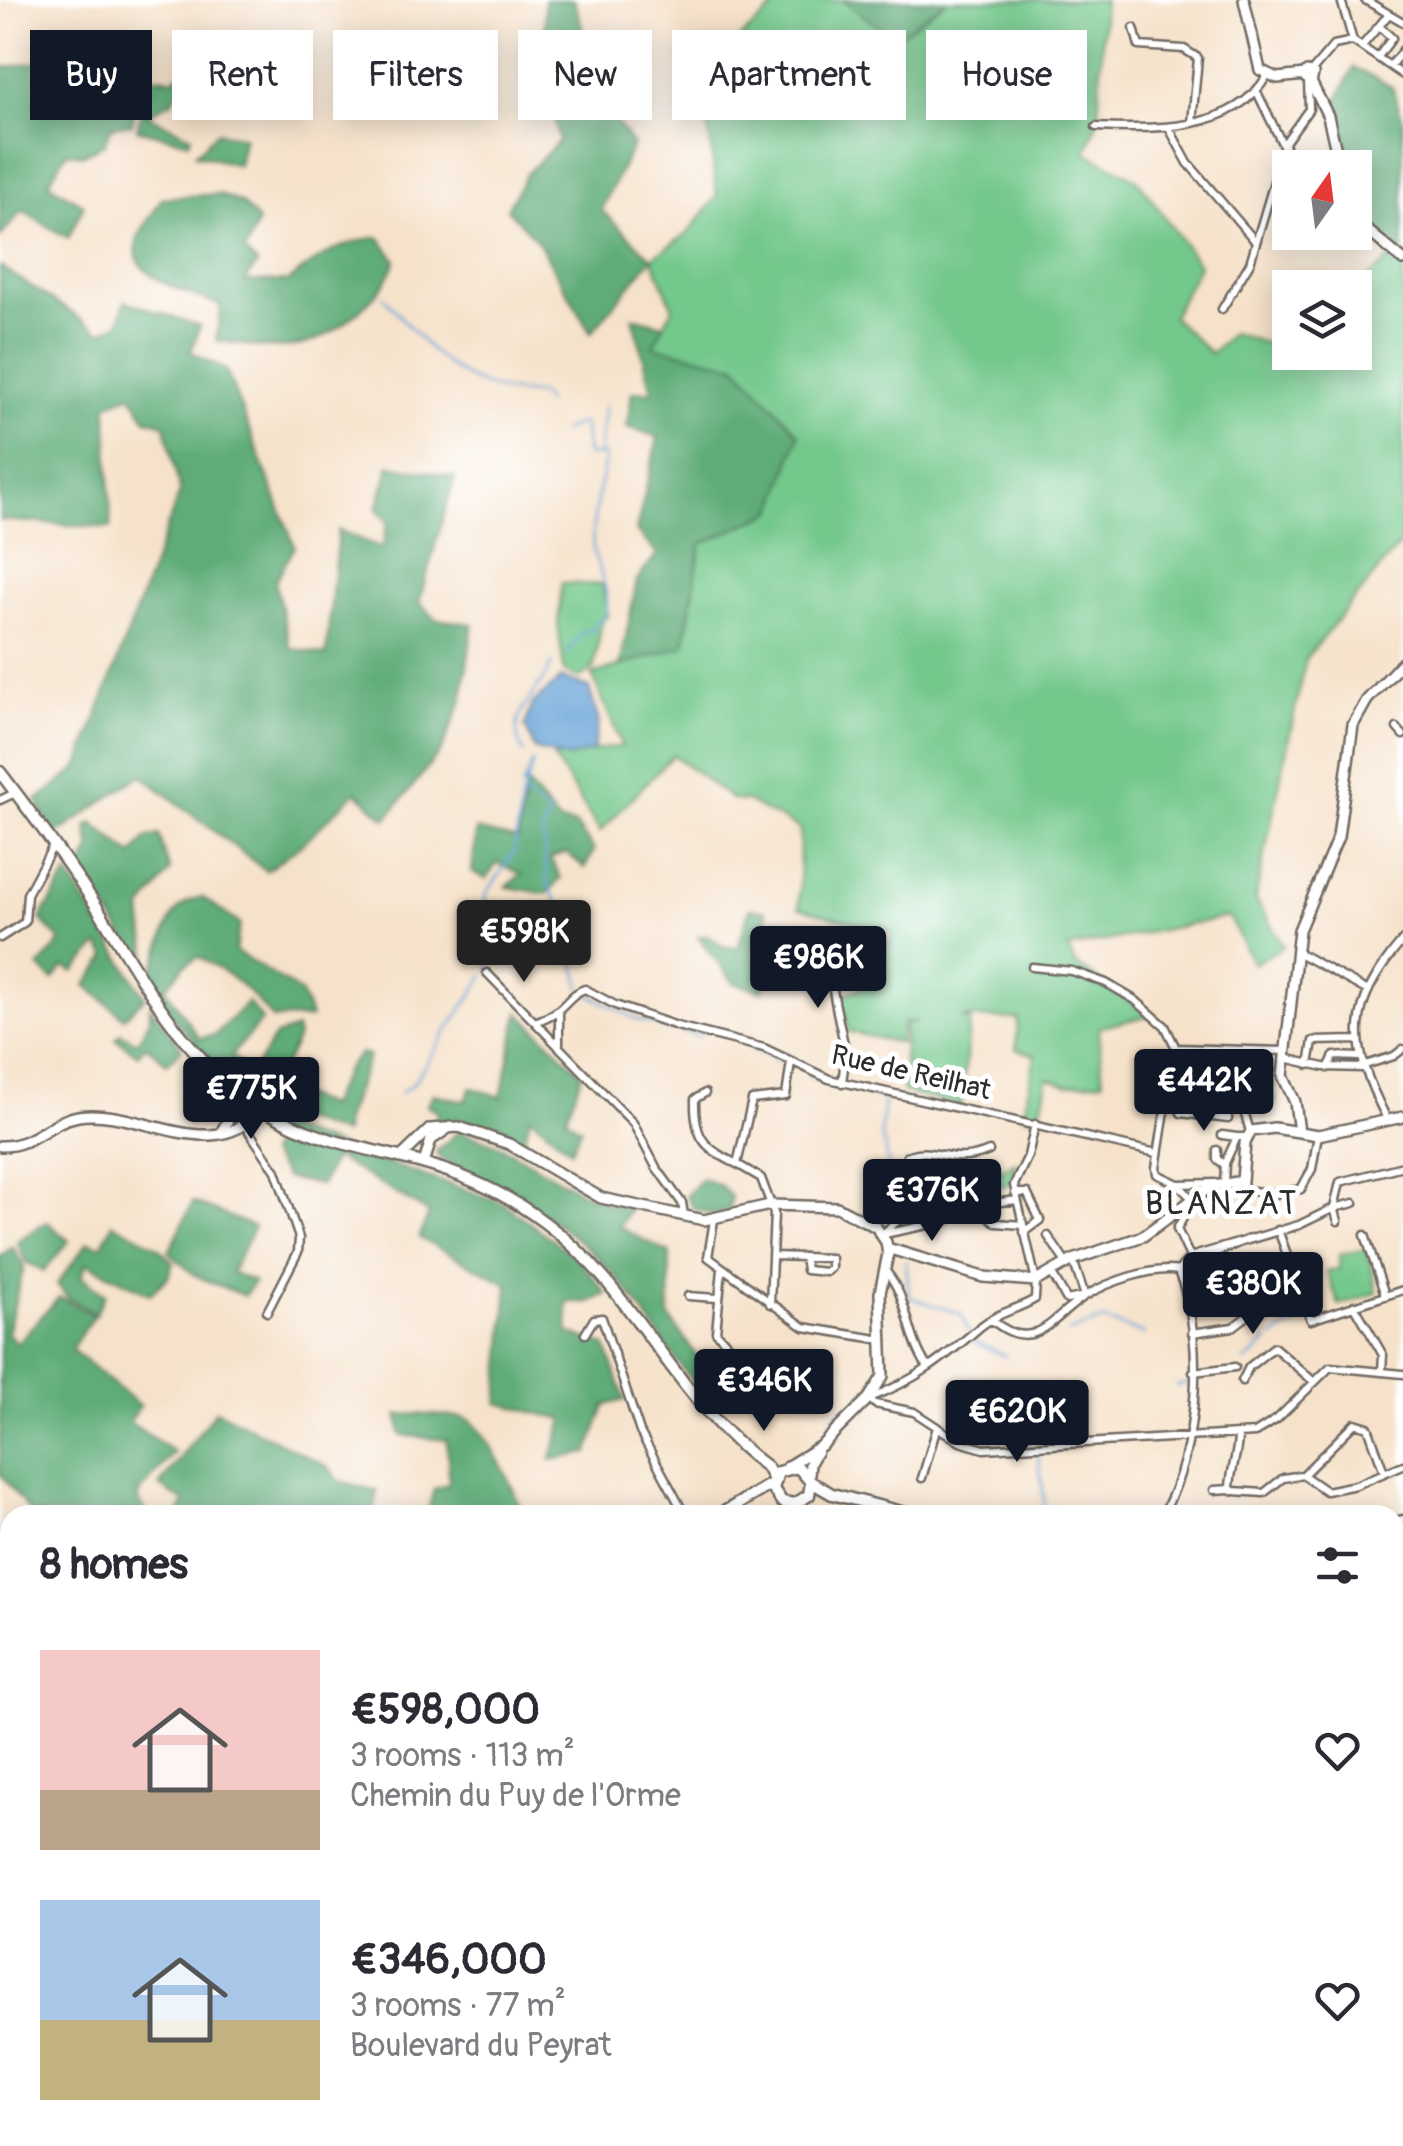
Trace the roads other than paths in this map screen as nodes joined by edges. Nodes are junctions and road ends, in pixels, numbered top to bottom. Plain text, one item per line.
1 (1244, 0) edge
2 (1341, 0) edge
3 (1366, 0) edge
4 (1389, 14) junction
5 (1403, 22) edge
6 (1380, 26) junction
7 (1134, 28) dead end
8 (1353, 41) junction
9 (1362, 46) junction
10 (1403, 50) edge
11 (1378, 58) junction
12 (1390, 66) junction
13 (1402, 72) edge
14 (1267, 76) junction
15 (1309, 77) junction
16 (1256, 90) junction
17 (1192, 123) junction
18 (1096, 127) dead end
19 (1169, 128) junction
20 (1283, 149) junction
21 (1336, 150) edge
22 (1372, 235) edge
23 (1256, 242) junction
24 (1403, 260) edge
25 (1222, 310) dead end
26 (1403, 662) edge
27 (1397, 728) dead end
28 (1403, 736) edge
29 (0, 772) edge
30 (16, 793) junction
31 (0, 800) edge
32 (54, 844) junction
33 (0, 938) edge
34 (1403, 940) edge
35 (1296, 952) junction
36 (1393, 952) junction
37 (836, 955) dead end
38 (1403, 958) edge
39 (1032, 967) dead end
40 (487, 973) dead end
41 (1368, 991) junction
42 (560, 1014) junction
43 (537, 1021) junction
44 (1357, 1040) junction
45 (560, 1045) junction
46 (1176, 1048) junction
47 (1403, 1049) edge
48 (1285, 1054) junction
49 (1358, 1057) junction
50 (791, 1062) junction
51 (1309, 1065) junction
52 (1362, 1067) junction
53 (1328, 1068) junction
54 (842, 1083) junction
55 (242, 1094) junction
56 (704, 1094) dead end
57 (1176, 1101) junction
58 (262, 1108) junction
59 (1228, 1108) junction
60 (235, 1110) junction
61 (1403, 1117) edge
62 (1387, 1120) junction
63 (245, 1124) junction
64 (1035, 1124) junction
65 (452, 1126) junction
66 (1299, 1132) junction
67 (215, 1135) junction
68 (1222, 1135) dead end
69 (1245, 1135) junction
70 (1318, 1135) junction
71 (0, 1146) edge
72 (1217, 1150) dead end
73 (988, 1151) dead end
74 (1157, 1153) junction
75 (401, 1158) junction
76 (424, 1164) junction
77 (737, 1164) junction
78 (1224, 1164) junction
79 (1403, 1166) edge
80 (1242, 1182) junction
81 (1220, 1183) junction
82 (1178, 1184) junction
83 (1017, 1200) junction
84 (1193, 1200) junction
85 (1354, 1203) dead end
86 (770, 1205) junction
87 (976, 1205) junction
88 (1029, 1205) junction
89 (1334, 1208) junction
90 (690, 1217) junction
91 (714, 1220) junction
92 (1338, 1220) dead end
93 (1023, 1228) junction
94 (1278, 1229) junction
95 (882, 1234) junction
96 (1048, 1236) dead end
97 (1252, 1236) junction
98 (1365, 1236) dead end
99 (888, 1248) junction
100 (774, 1256) junction
101 (804, 1257) dead end
102 (1190, 1257) junction
103 (1070, 1262) junction
104 (722, 1268) junction
105 (884, 1269) junction
106 (1052, 1274) junction
107 (1180, 1274) junction
108 (1036, 1281) junction
109 (1403, 1290) edge
110 (1299, 1294) junction
111 (688, 1296) dead end
112 (1085, 1296) junction
113 (1385, 1296) junction
114 (717, 1298) junction
115 (770, 1304) junction
116 (1354, 1305) junction
117 (266, 1312) dead end
118 (992, 1320) junction
119 (1192, 1333) junction
120 (586, 1334) dead end
121 (883, 1340) junction
122 (926, 1366) junction
123 (1235, 1366) dead end
124 (1382, 1370) junction
125 (1193, 1372) junction
126 (1403, 1374) edge
127 (1242, 1380) dead end
128 (1312, 1381) junction
129 (770, 1390) dead end
130 (869, 1398) junction
131 (936, 1427) junction
132 (725, 1431) junction
133 (1238, 1435) junction
134 (1190, 1438) junction
135 (822, 1445) junction
136 (1403, 1465) edge
137 (786, 1467) junction
138 (1384, 1472) junction
139 (1303, 1475) junction
140 (922, 1478) dead end
141 (810, 1479) junction
142 (773, 1481) junction
143 (1230, 1489) junction
144 (1214, 1490) dead end
145 (806, 1498) junction
146 (778, 1499) junction
147 (743, 1503) junction
148 (680, 1505) edge
149 (739, 1505) edge
150 (854, 1505) edge
151 (875, 1505) edge
152 (1170, 1505) edge

1 - 14 street
2 - 8 street
3 - 4 street
4 - 5 street
4 - 6 street
6 - 9 street
6 - 11 street
7 - 17 street
8 - 9 street
8 - 15 street
9 - 11 street
10 - 12 street
11 - 12 street
12 - 13 street
14 - 15 street
14 - 16 street
15 - 20 street
15 - 21 street
16 - 17 street
16 - 20 street
17 - 19 street
18 - 19 street
19 - 23 street
20 - 23 street
22 - 24 street
23 - 25 street
26 - 35 street
27 - 28 street
29 - 30 main road
30 - 31 street
30 - 32 main road
32 - 33 street
32 - 55 main road
34 - 36 street
35 - 41 street
35 - 48 street
36 - 38 street
36 - 41 street
37 - 54 street
39 - 46 street
40 - 43 street
41 - 44 street
42 - 43 street
42 - 45 street
42 - 50 street, Rue de Reilhat
43 - 45 street
44 - 49 street
44 - 51 street
45 - 90 street
46 - 48 street
46 - 57 street
47 - 52 street
48 - 51 street
48 - 66 street
49 - 52 street
49 - 53 street
50 - 54 street, Rue de Reilhat
50 - 77 street
51 - 53 street
52 - 53 street
52 - 62 street
54 - 64 street, Rue de Reilhat
55 - 58 main road
55 - 60 street
56 - 77 street
57 - 59 street
57 - 59 street
57 - 74 street
58 - 63 street
58 - 75 main road
59 - 69 street
60 - 63 street
60 - 67 street
61 - 62 street
62 - 70 street
63 - 67 street
63 - 117 street
64 - 74 street, Rue de Reilhat
64 - 83 street
65 - 75 street
65 - 76 street
65 - 90 street
66 - 69 street
66 - 70 street
67 - 71 street
68 - 69 street
69 - 78 street
69 - 80 street
70 - 80 street
72 - 78 street
73 - 95 street
74 - 82 street
75 - 76 main road
76 - 132 main road
77 - 86 street
78 - 81 street
79 - 89 street
80 - 81 street
81 - 82 street
81 - 84 street
82 - 84 street
83 - 87 street
83 - 88 street
83 - 88 street
83 - 93 street
84 - 102 street
84 - 103 street
85 - 89 street
86 - 91 street
86 - 95 street
86 - 100 street
87 - 93 street
87 - 95 street
88 - 93 street
89 - 92 street
89 - 94 street
90 - 91 street
91 - 104 street
93 - 108 street
94 - 97 street
94 - 110 street
95 - 99 street
96 - 103 street
97 - 102 street
97 - 107 street
98 - 113 street
99 - 105 street
99 - 108 street
100 - 101 street
100 - 115 street
102 - 107 street
103 - 106 street
103 - 112 street
104 - 114 street
104 - 115 street
105 - 121 street
105 - 122 street
106 - 108 street
106 - 112 street
107 - 112 street
107 - 119 street
108 - 118 street
109 - 113 street
110 - 116 street
110 - 119 street
111 - 114 street
112 - 118 street
113 - 116 street
114 - 129 street
115 - 121 street
116 - 124 street
118 - 122 street
119 - 125 street
120 - 148 street
121 - 130 street
122 - 130 street
123 - 125 street
124 - 126 street
124 - 128 street
125 - 134 street
127 - 128 street
128 - 133 street
130 - 131 street
130 - 135 street
131 - 134 street
131 - 140 street
132 - 137 main road
132 - 142 main road
133 - 134 street
133 - 143 street
134 - 152 street
135 - 137 street
135 - 141 street
136 - 138 street
137 - 141 main road
137 - 142 main road
138 - 139 street
138 - 139 street
139 - 143 street
141 - 145 main road
141 - 151 main road
142 - 146 main road
142 - 147 main road
143 - 144 street
145 - 146 main road
145 - 150 main road
146 - 147 main road
147 - 149 main road

